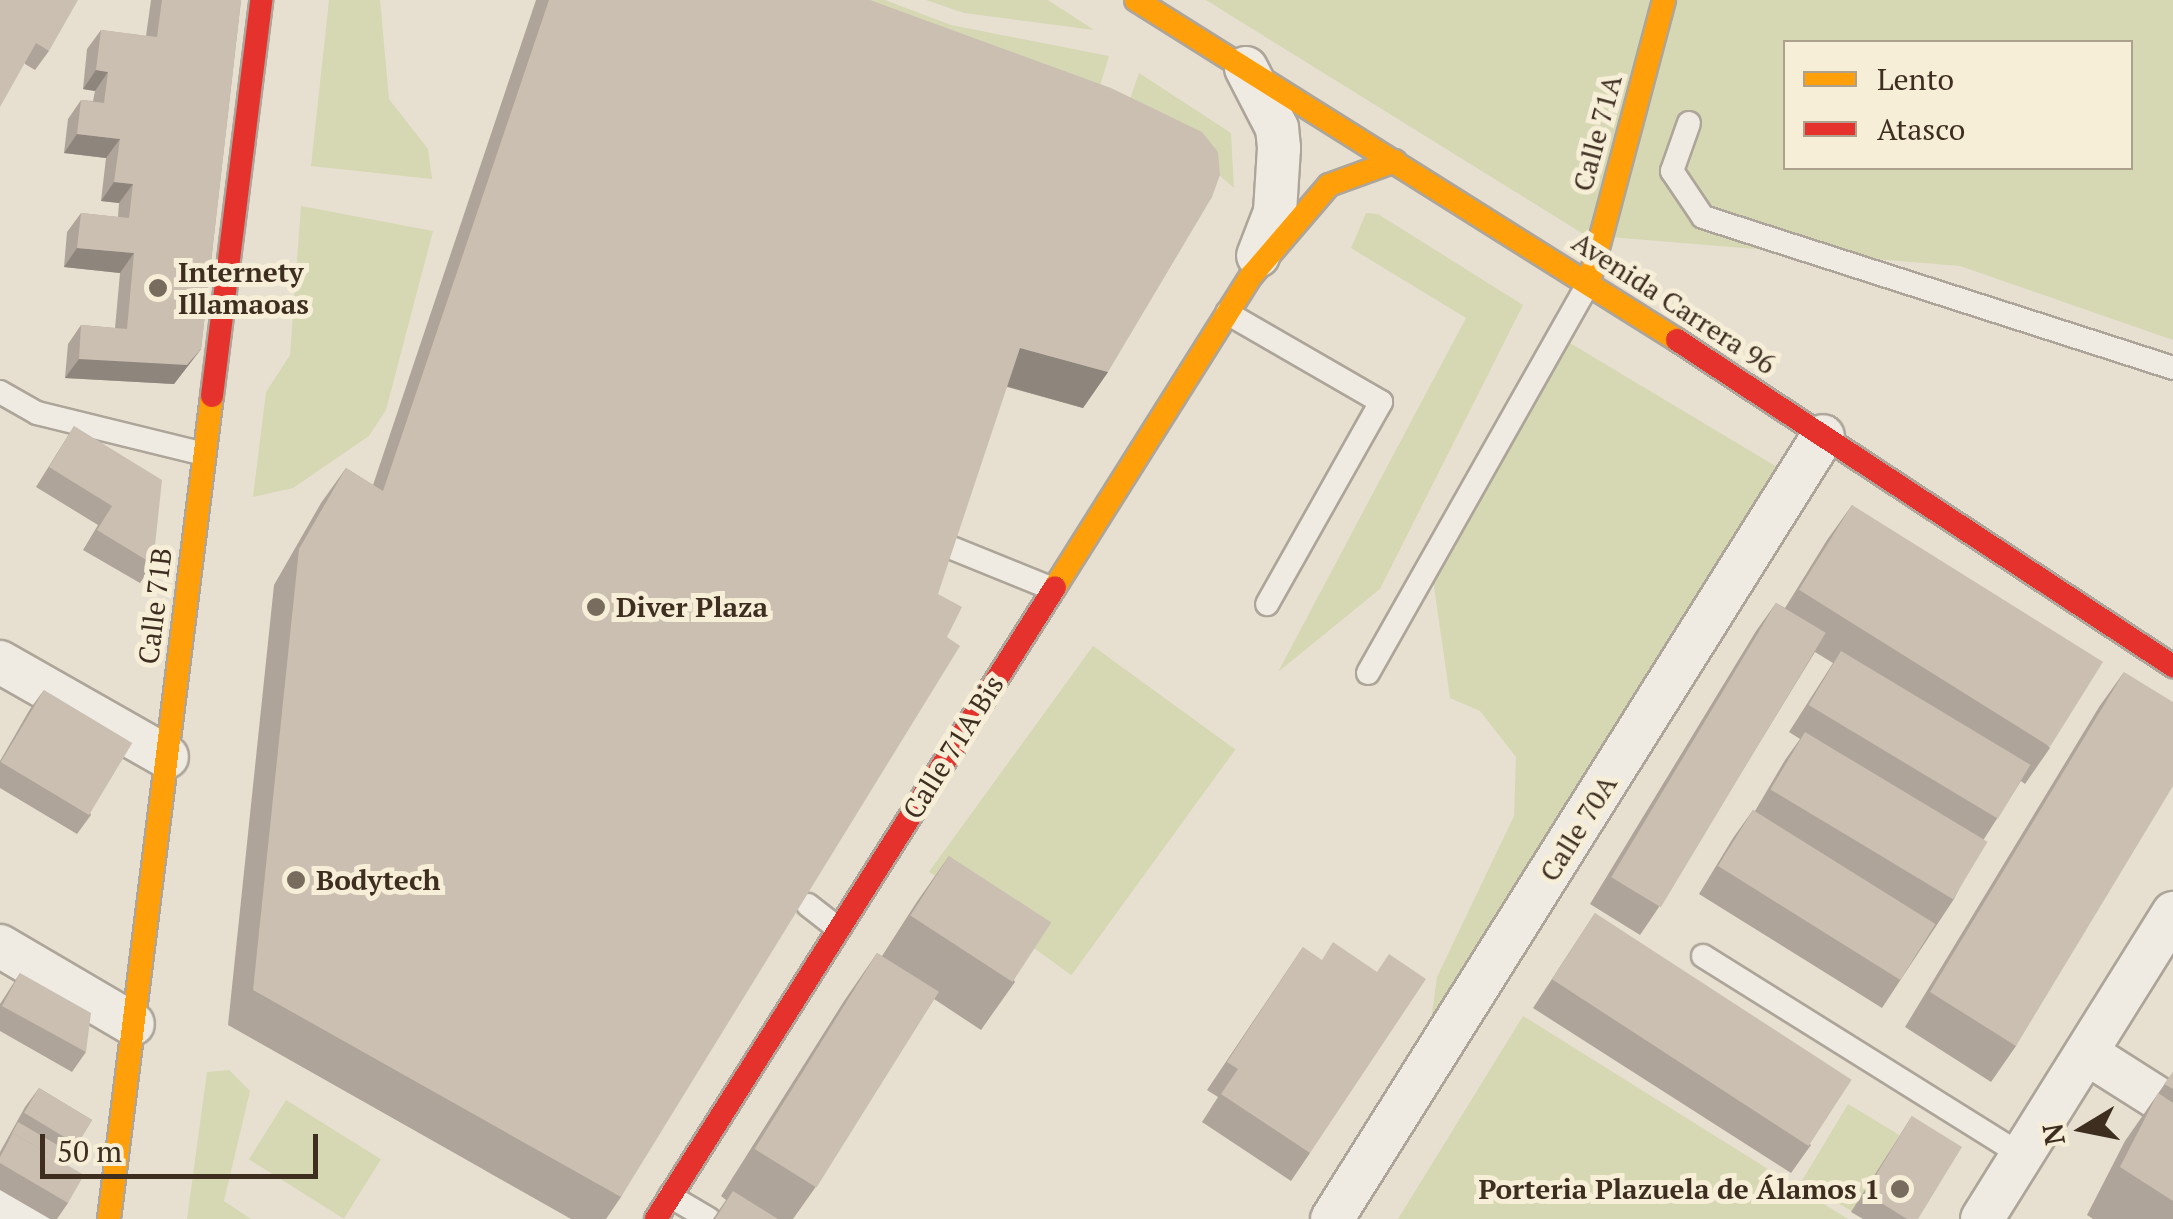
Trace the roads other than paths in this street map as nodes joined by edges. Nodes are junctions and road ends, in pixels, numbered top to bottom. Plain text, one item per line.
1 (261, 0) edge
2 (1136, 0) edge
3 (1664, 0) edge
4 (1246, 68) junction
5 (1689, 123) dead end
6 (1395, 161) junction
7 (1251, 276) junction
8 (1589, 282) junction
9 (1227, 313) junction
10 (2173, 368) edge
11 (0, 392) edge
12 (1823, 436) junction
13 (204, 454) junction
14 (942, 544) edge
15 (1053, 589) junction
16 (1266, 604) dead end
17 (0, 662) edge
18 (2173, 666) edge
19 (1368, 673) dead end
20 (166, 758) junction
21 (808, 905) edge
22 (2173, 913) edge
23 (839, 929) junction
24 (0, 946) edge
25 (1703, 956) dead end
26 (133, 1024) junction
27 (2088, 1054) junction
28 (2173, 1108) edge
29 (2022, 1155) junction
30 (670, 1196) junction
31 (0, 1200) edge
32 (32, 1219) edge
33 (109, 1219) edge
34 (656, 1219) edge
35 (709, 1219) edge
36 (1332, 1219) edge
37 (1982, 1219) edge

1 - 13 street, Calle 71B
2 - 4 street, Avenida Carrera 96
3 - 8 street, Calle 71A
4 - 6 street, Avenida Carrera 96
4 - 7 street, Calle 71A Bis
5 - 10 lane
6 - 7 street, Calle 71A Bis
6 - 8 street, Avenida Carrera 96
7 - 9 street, Calle 71A Bis
8 - 12 street, Avenida Carrera 96
8 - 19 lane
9 - 15 street, Calle 71A Bis
9 - 16 lane
11 - 13 lane
12 - 18 street, Avenida Carrera 96
12 - 36 street, Calle 70A
13 - 20 street, Calle 71B
14 - 15 lane
15 - 23 street, Calle 71A Bis
17 - 20 street
20 - 26 street, Calle 71B
21 - 23 lane
22 - 27 street
23 - 30 street, Calle 71A Bis
24 - 26 street
25 - 29 lane
26 - 33 street, Calle 71B
27 - 28 street
27 - 29 street
29 - 37 street
30 - 34 street, Calle 71A Bis
30 - 35 lane
31 - 32 street

